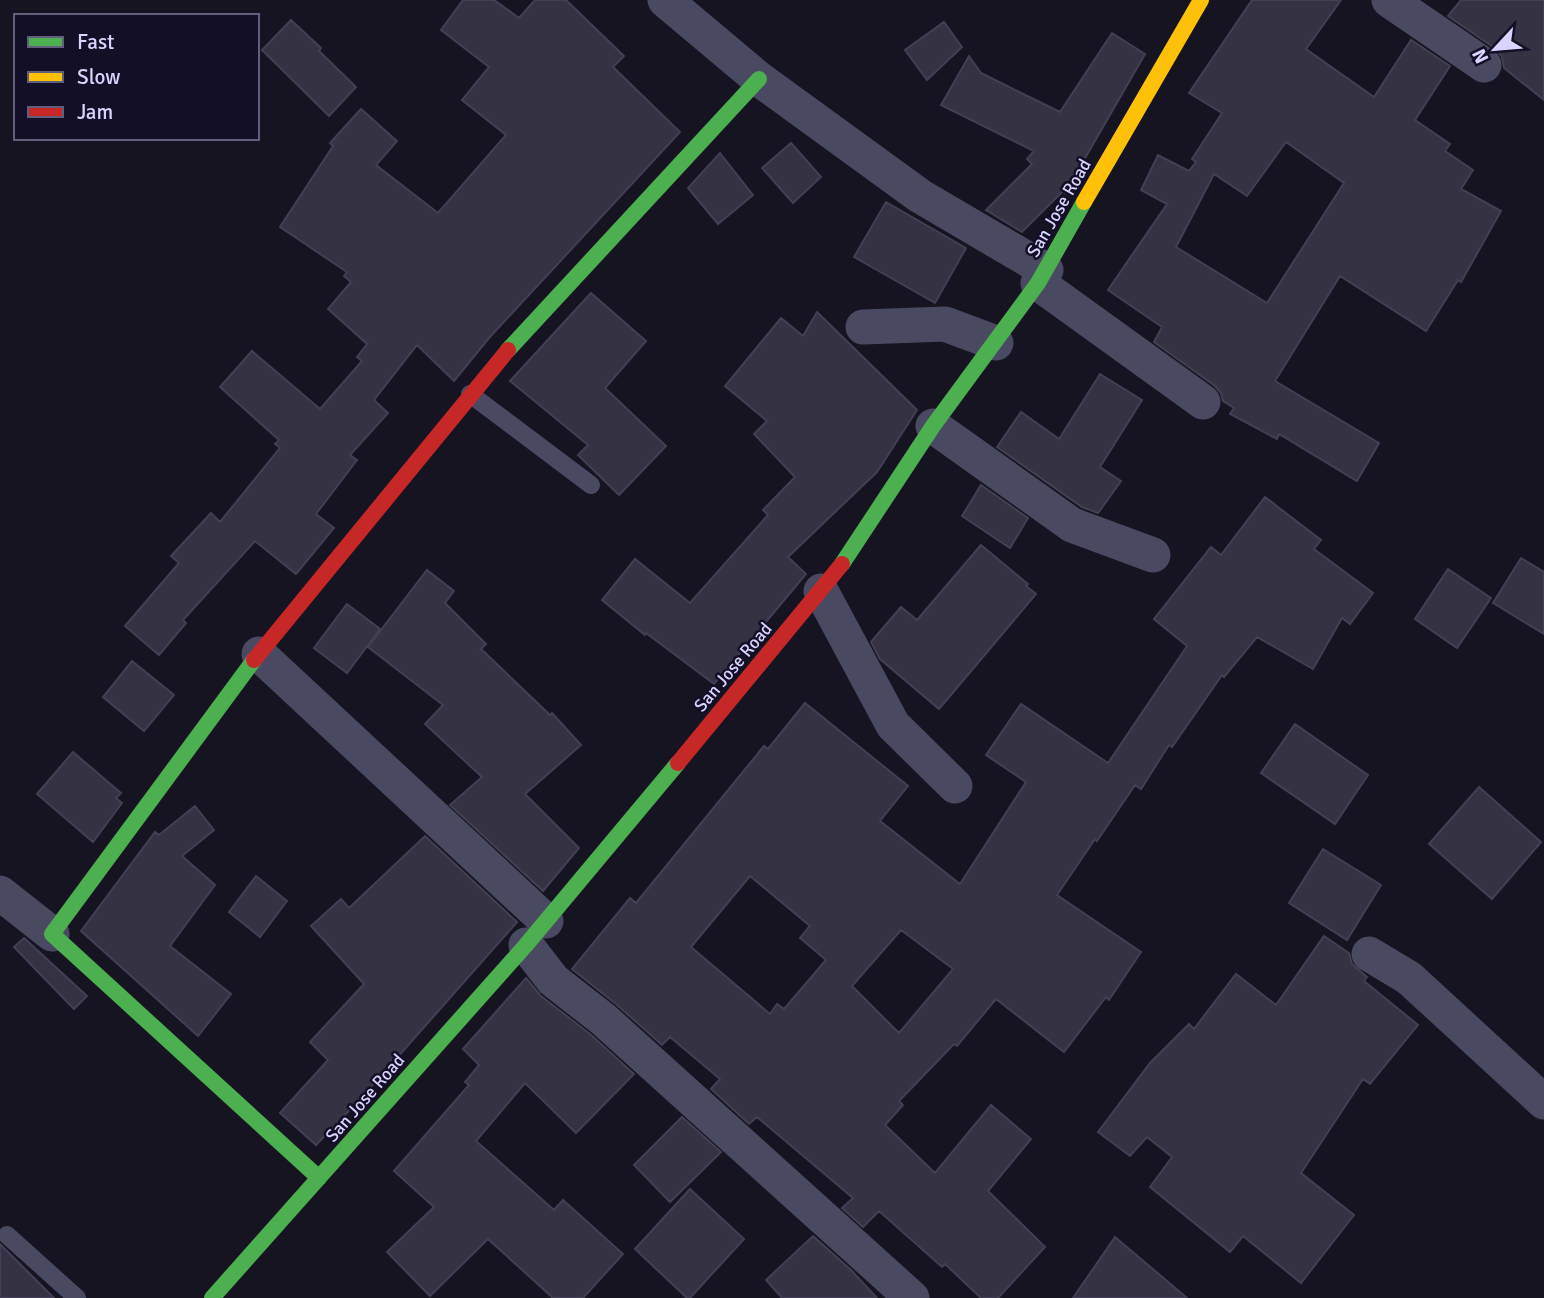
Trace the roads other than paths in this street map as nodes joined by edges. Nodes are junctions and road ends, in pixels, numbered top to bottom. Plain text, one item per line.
1 (666, 0) edge
2 (1201, 0) edge
3 (1389, 0) edge
4 (1485, 65) dead end
5 (759, 79) junction
6 (1042, 276) junction
7 (863, 327) dead end
8 (996, 343) junction
9 (470, 394) junction
10 (1203, 402) dead end
11 (933, 426) junction
12 (591, 485) dead end
13 (1153, 555) dead end
14 (821, 591) junction
15 (259, 654) junction
16 (956, 786) dead end
17 (0, 893) edge
18 (536, 933) junction
19 (51, 934) junction
20 (1369, 954) dead end
21 (1544, 1102) edge
22 (320, 1178) junction
23 (7, 1235) dead end
24 (77, 1298) edge
25 (212, 1298) edge
26 (912, 1298) edge

1 - 5 street
2 - 6 street, San Jose Road
3 - 4 street
5 - 6 street
5 - 9 street
6 - 8 street, San Jose Road
6 - 10 street
7 - 8 street
8 - 11 street, San Jose Road
9 - 12 lane
9 - 15 street
11 - 13 street
11 - 14 street, San Jose Road
14 - 16 street
14 - 18 street, San Jose Road
15 - 18 street
15 - 19 street
17 - 19 street
18 - 22 street, San Jose Road
18 - 26 street
19 - 22 street
20 - 21 street
22 - 25 street, San Jose Road
23 - 24 lane

